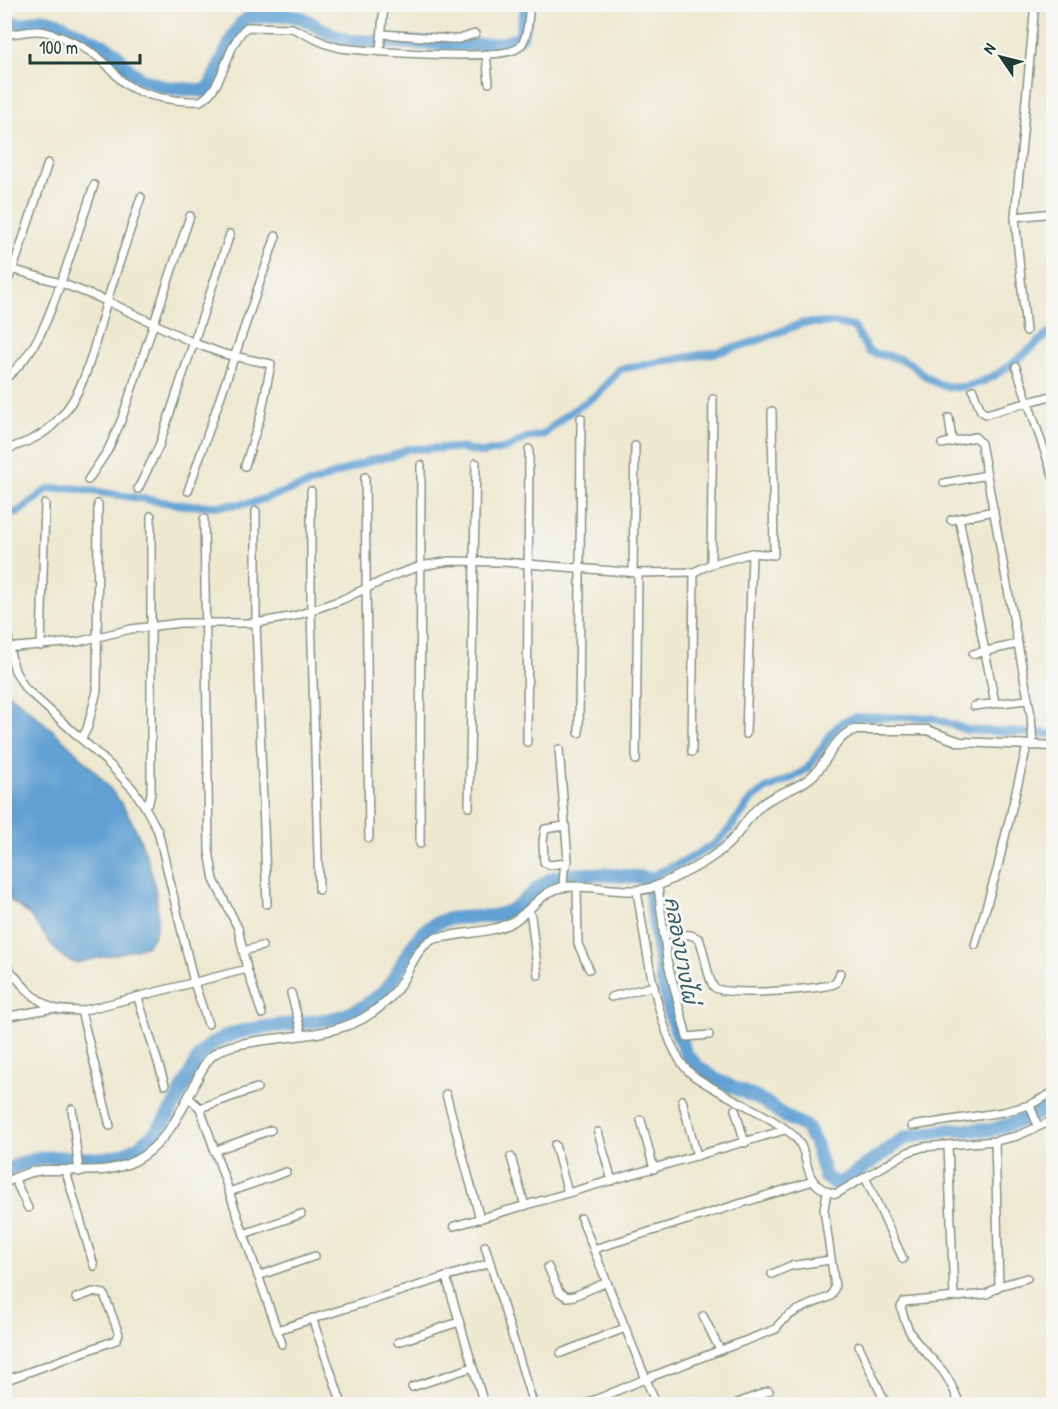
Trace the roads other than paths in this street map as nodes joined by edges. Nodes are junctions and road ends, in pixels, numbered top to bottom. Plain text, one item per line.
1 (384, 4) edge
2 (530, 4) edge
3 (1035, 4) edge
4 (4, 34) edge
5 (382, 34) junction
6 (475, 34) dead end
7 (380, 49) junction
8 (486, 54) junction
9 (489, 83) dead end
10 (48, 163) dead end
11 (94, 185) dead end
12 (141, 196) dead end
13 (1053, 213) edge
14 (190, 216) dead end
15 (1015, 217) junction
16 (230, 234) dead end
17 (276, 236) dead end
18 (9, 268) edge
19 (61, 283) junction
20 (4, 288) edge
21 (107, 301) junction
22 (154, 324) junction
23 (1026, 331) dead end
24 (194, 343) junction
25 (235, 356) junction
26 (1016, 367) dead end
27 (4, 380) edge
28 (973, 390) dead end
29 (1053, 395) edge
30 (713, 399) dead end
31 (1029, 403) junction
32 (772, 411) dead end
33 (581, 418) dead end
34 (949, 418) dead end
35 (952, 442) junction
36 (942, 444) dead end
37 (635, 446) dead end
38 (529, 449) dead end
39 (4, 450) edge
40 (476, 463) dead end
41 (421, 465) dead end
42 (245, 466) dead end
43 (987, 475) junction
44 (365, 477) dead end
45 (1053, 479) edge
46 (87, 480) dead end
47 (944, 483) dead end
48 (138, 489) dead end
49 (188, 491) dead end
50 (311, 491) dead end
51 (45, 504) dead end
52 (99, 504) dead end
53 (256, 511) dead end
54 (994, 511) junction
55 (151, 516) dead end
56 (204, 519) dead end
57 (752, 553) junction
58 (474, 561) junction
59 (528, 564) junction
60 (711, 564) junction
61 (421, 566) junction
62 (580, 568) junction
63 (694, 572) junction
64 (635, 573) junction
65 (4, 584) edge
66 (366, 588) junction
67 (311, 611) junction
68 (205, 623) junction
69 (256, 623) junction
70 (151, 627) junction
71 (97, 637) junction
72 (1017, 644) junction
73 (41, 646) junction
74 (7, 648) edge
75 (986, 651) junction
76 (973, 654) dead end
77 (1027, 700) junction
78 (995, 704) junction
79 (974, 706) dead end
80 (579, 733) dead end
81 (746, 734) dead end
82 (81, 739) junction
83 (526, 742) dead end
84 (1031, 743) junction
85 (1053, 746) edge
86 (559, 749) dead end
87 (692, 752) dead end
88 (636, 760) dead end
89 (144, 805) junction
90 (469, 807) dead end
91 (565, 826) junction
92 (369, 838) dead end
93 (420, 844) dead end
94 (565, 866) junction
95 (563, 883) junction
96 (656, 886) junction
97 (577, 887) junction
98 (319, 890) dead end
99 (640, 890) junction
100 (267, 904) dead end
101 (527, 911) junction
102 (663, 934) junction
103 (262, 945) dead end
104 (975, 945) dead end
105 (243, 951) junction
106 (4, 963) edge
107 (247, 969) junction
108 (590, 969) dead end
109 (840, 973) dead end
110 (538, 975) dead end
111 (194, 983) junction
112 (654, 986) junction
113 (291, 993) dead end
114 (611, 997) dead end
115 (138, 998) junction
116 (54, 1008) junction
117 (81, 1011) junction
118 (262, 1014) dead end
119 (4, 1017) edge
120 (208, 1024) dead end
121 (302, 1033) junction
122 (710, 1035) dead end
123 (165, 1085) dead end
124 (257, 1088) dead end
125 (1053, 1092) edge
126 (446, 1094) dead end
127 (188, 1097) junction
128 (682, 1100) dead end
129 (1030, 1107) junction
130 (200, 1108) junction
131 (72, 1109) dead end
132 (735, 1109) dead end
133 (640, 1120) dead end
134 (1053, 1120) edge
135 (110, 1126) dead end
136 (912, 1126) dead end
137 (1037, 1126) junction
138 (271, 1130) dead end
139 (785, 1130) junction
140 (598, 1132) dead end
141 (995, 1141) junction
142 (744, 1143) junction
143 (555, 1145) dead end
144 (948, 1145) junction
145 (214, 1150) junction
146 (697, 1156) junction
147 (511, 1157) dead end
148 (654, 1169) junction
149 (79, 1170) junction
150 (66, 1172) junction
151 (286, 1172) dead end
152 (866, 1177) junction
153 (14, 1178) junction
154 (612, 1181) junction
155 (813, 1181) junction
156 (4, 1183) edge
157 (229, 1192) junction
158 (827, 1192) junction
159 (568, 1193) junction
160 (525, 1206) junction
161 (28, 1208) dead end
162 (301, 1214) dead end
163 (581, 1218) dead end
164 (480, 1219) junction
165 (454, 1226) dead end
166 (244, 1234) junction
167 (485, 1246) dead end
168 (594, 1250) junction
169 (315, 1256) dead end
170 (903, 1259) dead end
171 (830, 1260) junction
172 (490, 1263) junction
173 (94, 1266) dead end
174 (548, 1267) dead end
175 (772, 1274) dead end
176 (258, 1276) junction
177 (446, 1277) junction
178 (1027, 1278) dead end
179 (607, 1282) junction
180 (999, 1286) junction
181 (954, 1297) junction
182 (76, 1298) dead end
183 (703, 1316) dead end
184 (312, 1318) junction
185 (459, 1322) junction
186 (625, 1328) junction
187 (277, 1330) junction
188 (398, 1342) dead end
189 (282, 1344) dead end
190 (859, 1346) dead end
191 (720, 1350) junction
192 (561, 1353) dead end
193 (473, 1367) junction
194 (645, 1379) junction
195 (4, 1381) edge
196 (412, 1387) dead end
197 (770, 1391) dead end
198 (342, 1404) edge
199 (484, 1404) edge
200 (533, 1404) edge
201 (585, 1404) edge
202 (656, 1404) edge
203 (735, 1404) edge
204 (886, 1404) edge
205 (960, 1404) edge

1 - 5 street
2 - 8 street
3 - 15 street
4 - 7 street
5 - 6 street
5 - 7 street
7 - 8 street
8 - 9 street
10 - 18 street
11 - 19 street
12 - 21 street
13 - 15 street
14 - 22 street
15 - 23 street
16 - 24 street
17 - 25 street
18 - 19 street
18 - 20 street
19 - 21 street
19 - 27 street
21 - 22 street
21 - 39 street
22 - 24 street
22 - 46 street
24 - 25 street
24 - 48 street
25 - 42 street
25 - 49 street
26 - 31 street
28 - 31 street
29 - 31 street
30 - 60 street
31 - 45 street
32 - 57 street
33 - 62 street
34 - 35 street
35 - 36 street
35 - 43 street
37 - 64 street
38 - 59 street
40 - 58 street
41 - 61 street
43 - 47 street
43 - 54 street
44 - 66 street
50 - 67 street
51 - 73 street
52 - 71 street
53 - 69 street
54 - 72 street
54 - 75 street
55 - 70 street
56 - 68 street
57 - 60 street
57 - 81 street
58 - 59 street
58 - 61 street
58 - 90 street
59 - 62 street
59 - 83 street
60 - 63 street
61 - 66 street
61 - 93 street
62 - 64 street
62 - 80 street
63 - 64 street
63 - 87 street
64 - 88 street
65 - 74 street
66 - 67 street
66 - 92 street
67 - 69 street
67 - 98 street
68 - 69 street
68 - 70 street
68 - 105 street
69 - 100 street
70 - 71 street
70 - 89 street
71 - 73 street
71 - 82 street
72 - 75 street
72 - 77 street
73 - 74 street
74 - 82 street
75 - 76 street
75 - 78 street
77 - 78 street
77 - 84 street
78 - 79 street
82 - 89 street
84 - 85 street
84 - 96 street
84 - 104 street
86 - 91 street
89 - 111 street
91 - 94 street
91 - 94 street
94 - 95 street
95 - 97 street
95 - 101 street
96 - 99 street
96 - 102 street
97 - 99 street
97 - 108 street
99 - 112 street
101 - 110 street
101 - 121 street
102 - 109 street
102 - 122 street
103 - 105 street
105 - 107 street
106 - 116 street
107 - 111 street
107 - 118 street
111 - 115 street
111 - 120 street
112 - 114 street
112 - 139 street
113 - 121 street
115 - 117 street
115 - 123 street
116 - 117 street
116 - 119 street
117 - 135 street
121 - 127 street
124 - 130 street
125 - 129 street
126 - 164 street
127 - 130 street
127 - 149 street
128 - 146 street
129 - 136 street
129 - 137 street
130 - 145 street
131 - 149 street
132 - 142 street
133 - 148 street
134 - 137 street
137 - 141 street
138 - 145 street
139 - 142 street
139 - 155 street
140 - 154 street
141 - 144 street
141 - 180 street
142 - 146 street
143 - 159 street
144 - 152 street
144 - 181 street
145 - 157 street
146 - 148 street
147 - 160 street
148 - 154 street
149 - 150 street
150 - 153 street
150 - 173 street
151 - 157 street
152 - 158 street
152 - 170 street
153 - 156 street
153 - 161 street
154 - 159 street
155 - 158 street
155 - 168 street
157 - 166 street
158 - 171 street
159 - 160 street
160 - 164 street
162 - 166 street
163 - 168 street
164 - 165 street
166 - 176 street
167 - 172 street
168 - 179 street
169 - 176 street
171 - 175 street
171 - 191 street
172 - 177 street
172 - 200 street
174 - 179 street
176 - 187 street
177 - 184 street
177 - 185 street
178 - 180 street
179 - 186 street
180 - 181 street
181 - 205 street
182 - 195 street
183 - 191 street
184 - 187 street
184 - 198 street
185 - 188 street
185 - 193 street
186 - 192 street
186 - 194 street
187 - 189 street
190 - 204 street
191 - 194 street
193 - 196 street
193 - 199 street
194 - 201 street
194 - 202 street
197 - 203 street

